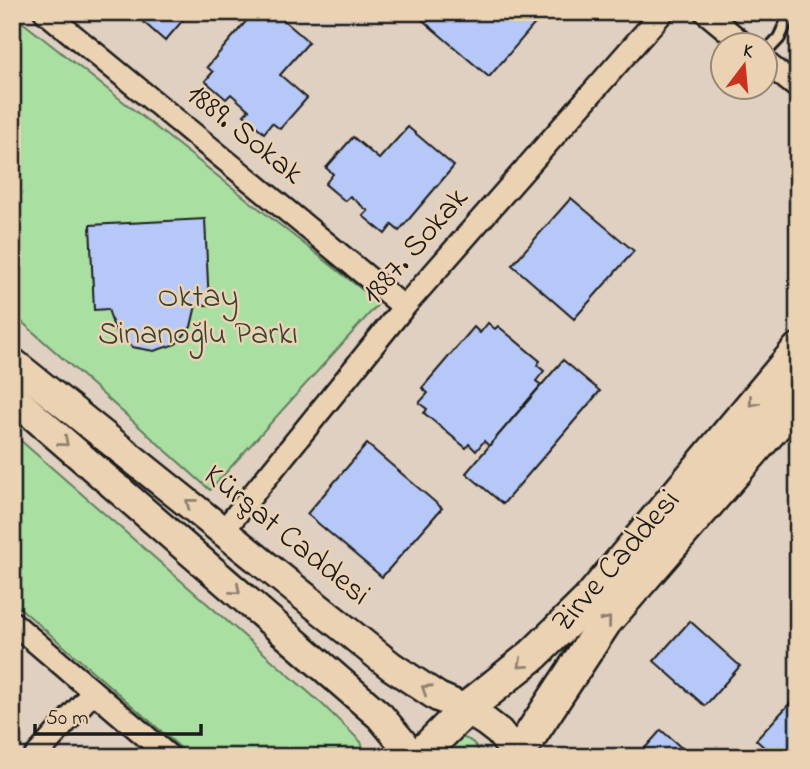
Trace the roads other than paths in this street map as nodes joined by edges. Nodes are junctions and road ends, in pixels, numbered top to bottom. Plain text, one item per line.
1 (45, 12) edge
2 (663, 12) edge
3 (705, 12) edge
4 (791, 12) edge
5 (729, 32) edge
6 (778, 39) edge
7 (778, 72) edge
8 (798, 88) edge
9 (404, 307) junction
10 (798, 350) edge
11 (12, 362) edge
12 (12, 397) edge
13 (798, 399) edge
14 (224, 530) junction
15 (12, 622) edge
16 (93, 692) junction
17 (466, 709) junction
18 (515, 755) edge
19 (35, 757) edge
20 (170, 757) edge
21 (411, 757) edge
22 (418, 757) edge

1 - 9 street, 1889. Sokak
2 - 9 street, 1887. Sokak
3 - 5 street
4 - 6 lane
7 - 8 street
9 - 14 street, 1887. Sokak
10 -> 17 main road, Zirve Caddesi
14 -> 11 street, Kürşat Caddesi
12 -> 21 street
18 -> 13 main road, Zirve Caddesi
17 -> 14 street, Kürşat Caddesi
15 - 16 street
16 - 19 street
16 - 20 street
17 - 18 street, Kürşat Caddesi
17 - 22 main road, Zirve Caddesi

